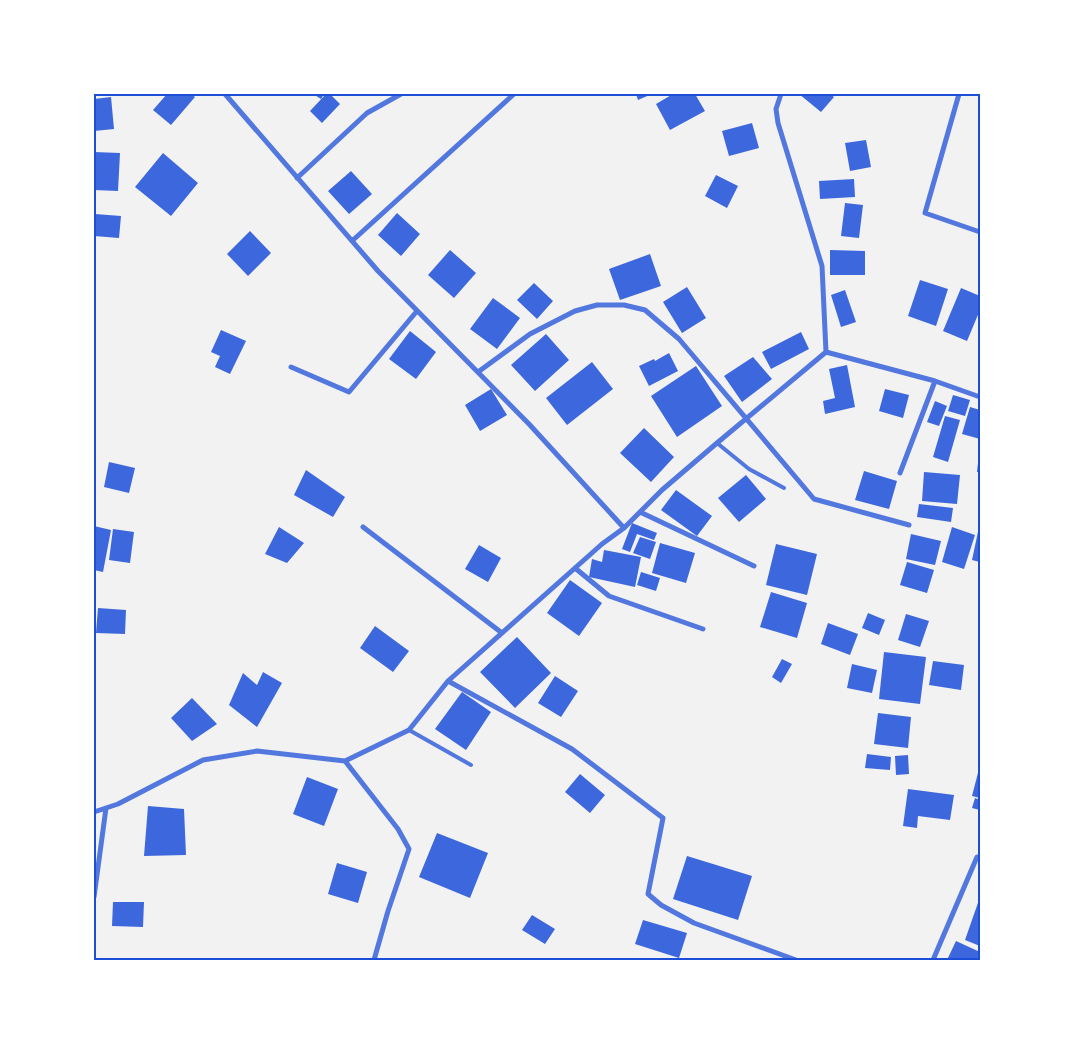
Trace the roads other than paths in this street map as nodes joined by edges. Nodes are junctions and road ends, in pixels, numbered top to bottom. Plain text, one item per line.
1 (225, 94) edge
2 (401, 94) edge
3 (514, 94) edge
4 (781, 94) edge
5 (959, 94) edge
6 (297, 178) junction
7 (980, 232) edge
8 (352, 241) junction
9 (417, 310) junction
10 (826, 352) junction
11 (291, 367) dead end
12 (478, 372) junction
13 (935, 381) junction
14 (980, 397) edge
15 (746, 418) junction
16 (717, 443) junction
17 (900, 474) dead end
18 (784, 488) dead end
19 (640, 512) junction
20 (909, 525) dead end
21 (363, 527) dead end
22 (624, 528) junction
23 (754, 566) dead end
24 (575, 568) junction
25 (703, 629) dead end
26 (502, 633) junction
27 (448, 680) junction
28 (409, 730) junction
29 (345, 762) junction
30 (471, 765) dead end
31 (106, 808) junction
32 (94, 812) edge
33 (977, 858) dead end
34 (94, 897) edge
35 (374, 960) edge
36 (796, 960) edge
37 (933, 960) edge

1 - 6 street
2 - 6 street
3 - 8 street
4 - 10 street
5 - 7 street
6 - 8 street
8 - 9 street
9 - 11 street
9 - 12 street
10 - 13 street
10 - 15 street
12 - 15 street
12 - 22 street
13 - 14 street
13 - 17 street
15 - 16 street
15 - 20 street
16 - 18 lane
16 - 19 street
19 - 22 street
19 - 23 street
21 - 26 street
22 - 24 street
24 - 25 street
24 - 26 street
26 - 27 street
27 - 28 street
27 - 36 street
28 - 29 street
28 - 30 lane
29 - 31 street
29 - 35 street
31 - 32 street
31 - 34 street
33 - 37 street

